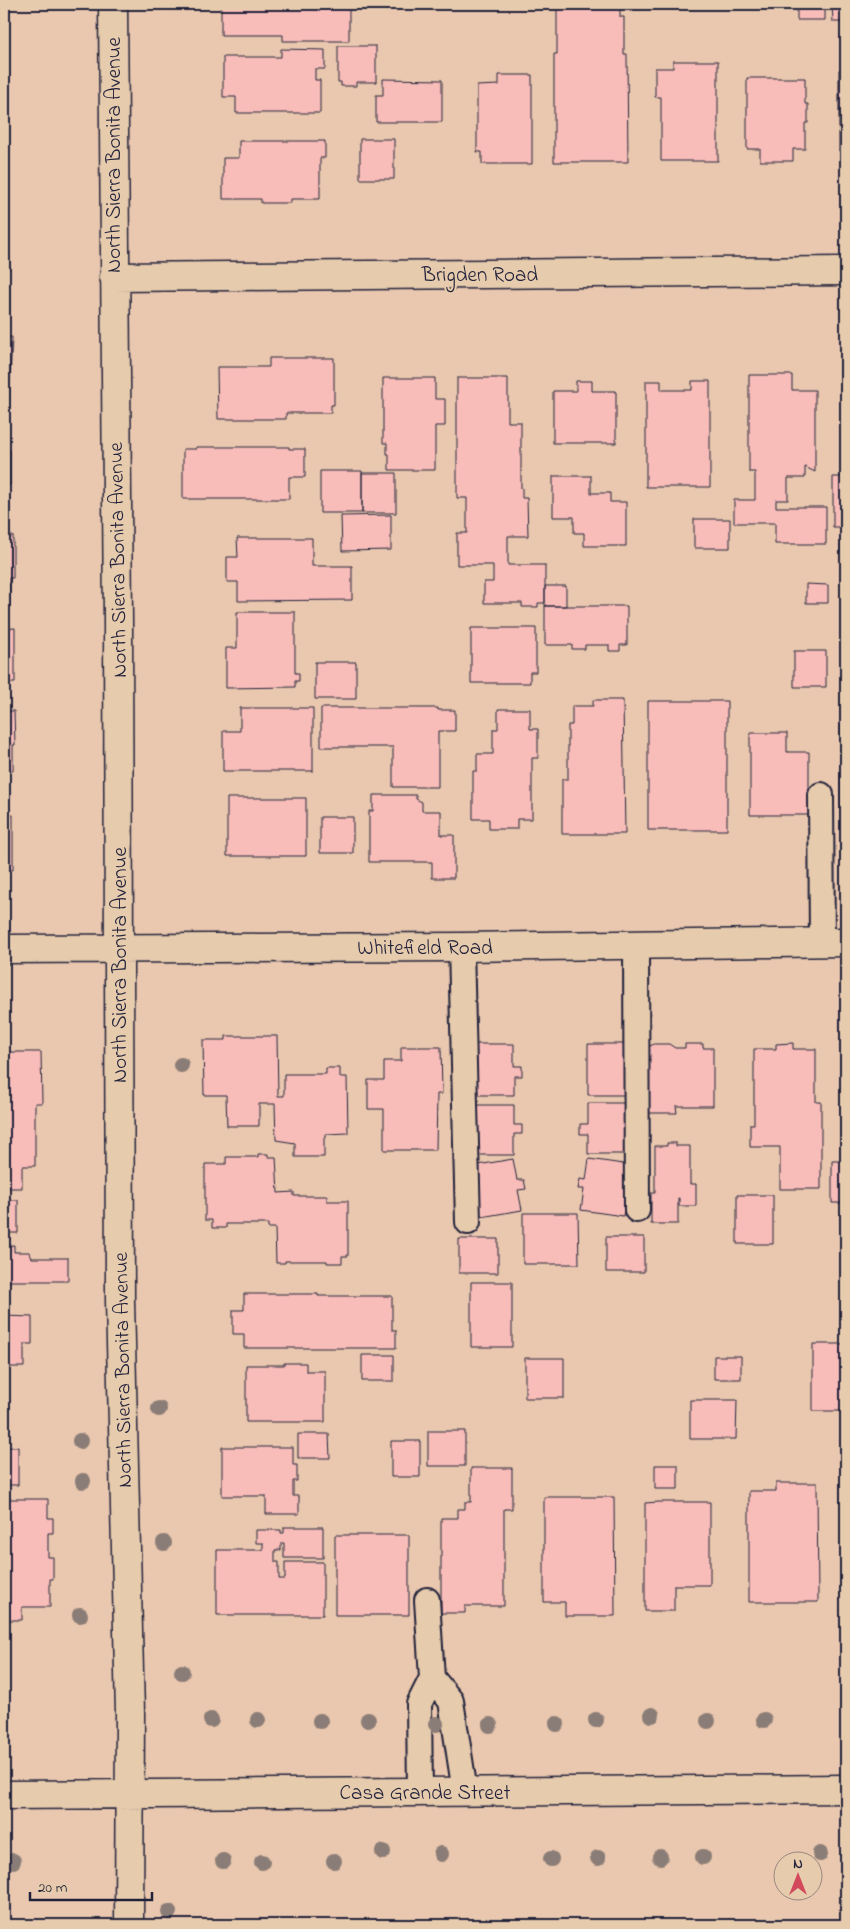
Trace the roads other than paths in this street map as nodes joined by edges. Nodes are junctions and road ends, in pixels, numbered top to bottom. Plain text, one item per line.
1 (113, 4) edge
2 (846, 271) edge
3 (114, 277) junction
4 (821, 795) dead end
5 (834, 942) edge
6 (636, 945) junction
7 (119, 947) junction
8 (461, 947) junction
9 (4, 949) edge
10 (637, 1210) dead end
11 (468, 1222) dead end
12 (427, 1600) dead end
13 (432, 1678) junction
14 (846, 1789) edge
15 (420, 1792) junction
16 (465, 1792) junction
17 (4, 1795) edge
18 (129, 1795) junction
19 (129, 1925) edge

1 - 3 street, North Sierra Bonita Avenue
2 - 3 street, Brigden Road
3 - 7 street, North Sierra Bonita Avenue
4 - 5 lane
5 - 6 street, Whitefield Road
6 - 8 street, Whitefield Road
6 - 10 lane
7 - 8 street, Whitefield Road
7 - 9 street, Whitefield Road
7 - 18 street, North Sierra Bonita Avenue
8 - 11 lane
12 - 13 lane
13 - 15 lane
13 - 16 lane
14 - 16 street, Casa Grande Street
15 - 16 street, Casa Grande Street
15 - 18 street, Casa Grande Street
17 - 18 street, Casa Grande Street
18 - 19 street, North Sierra Bonita Avenue

